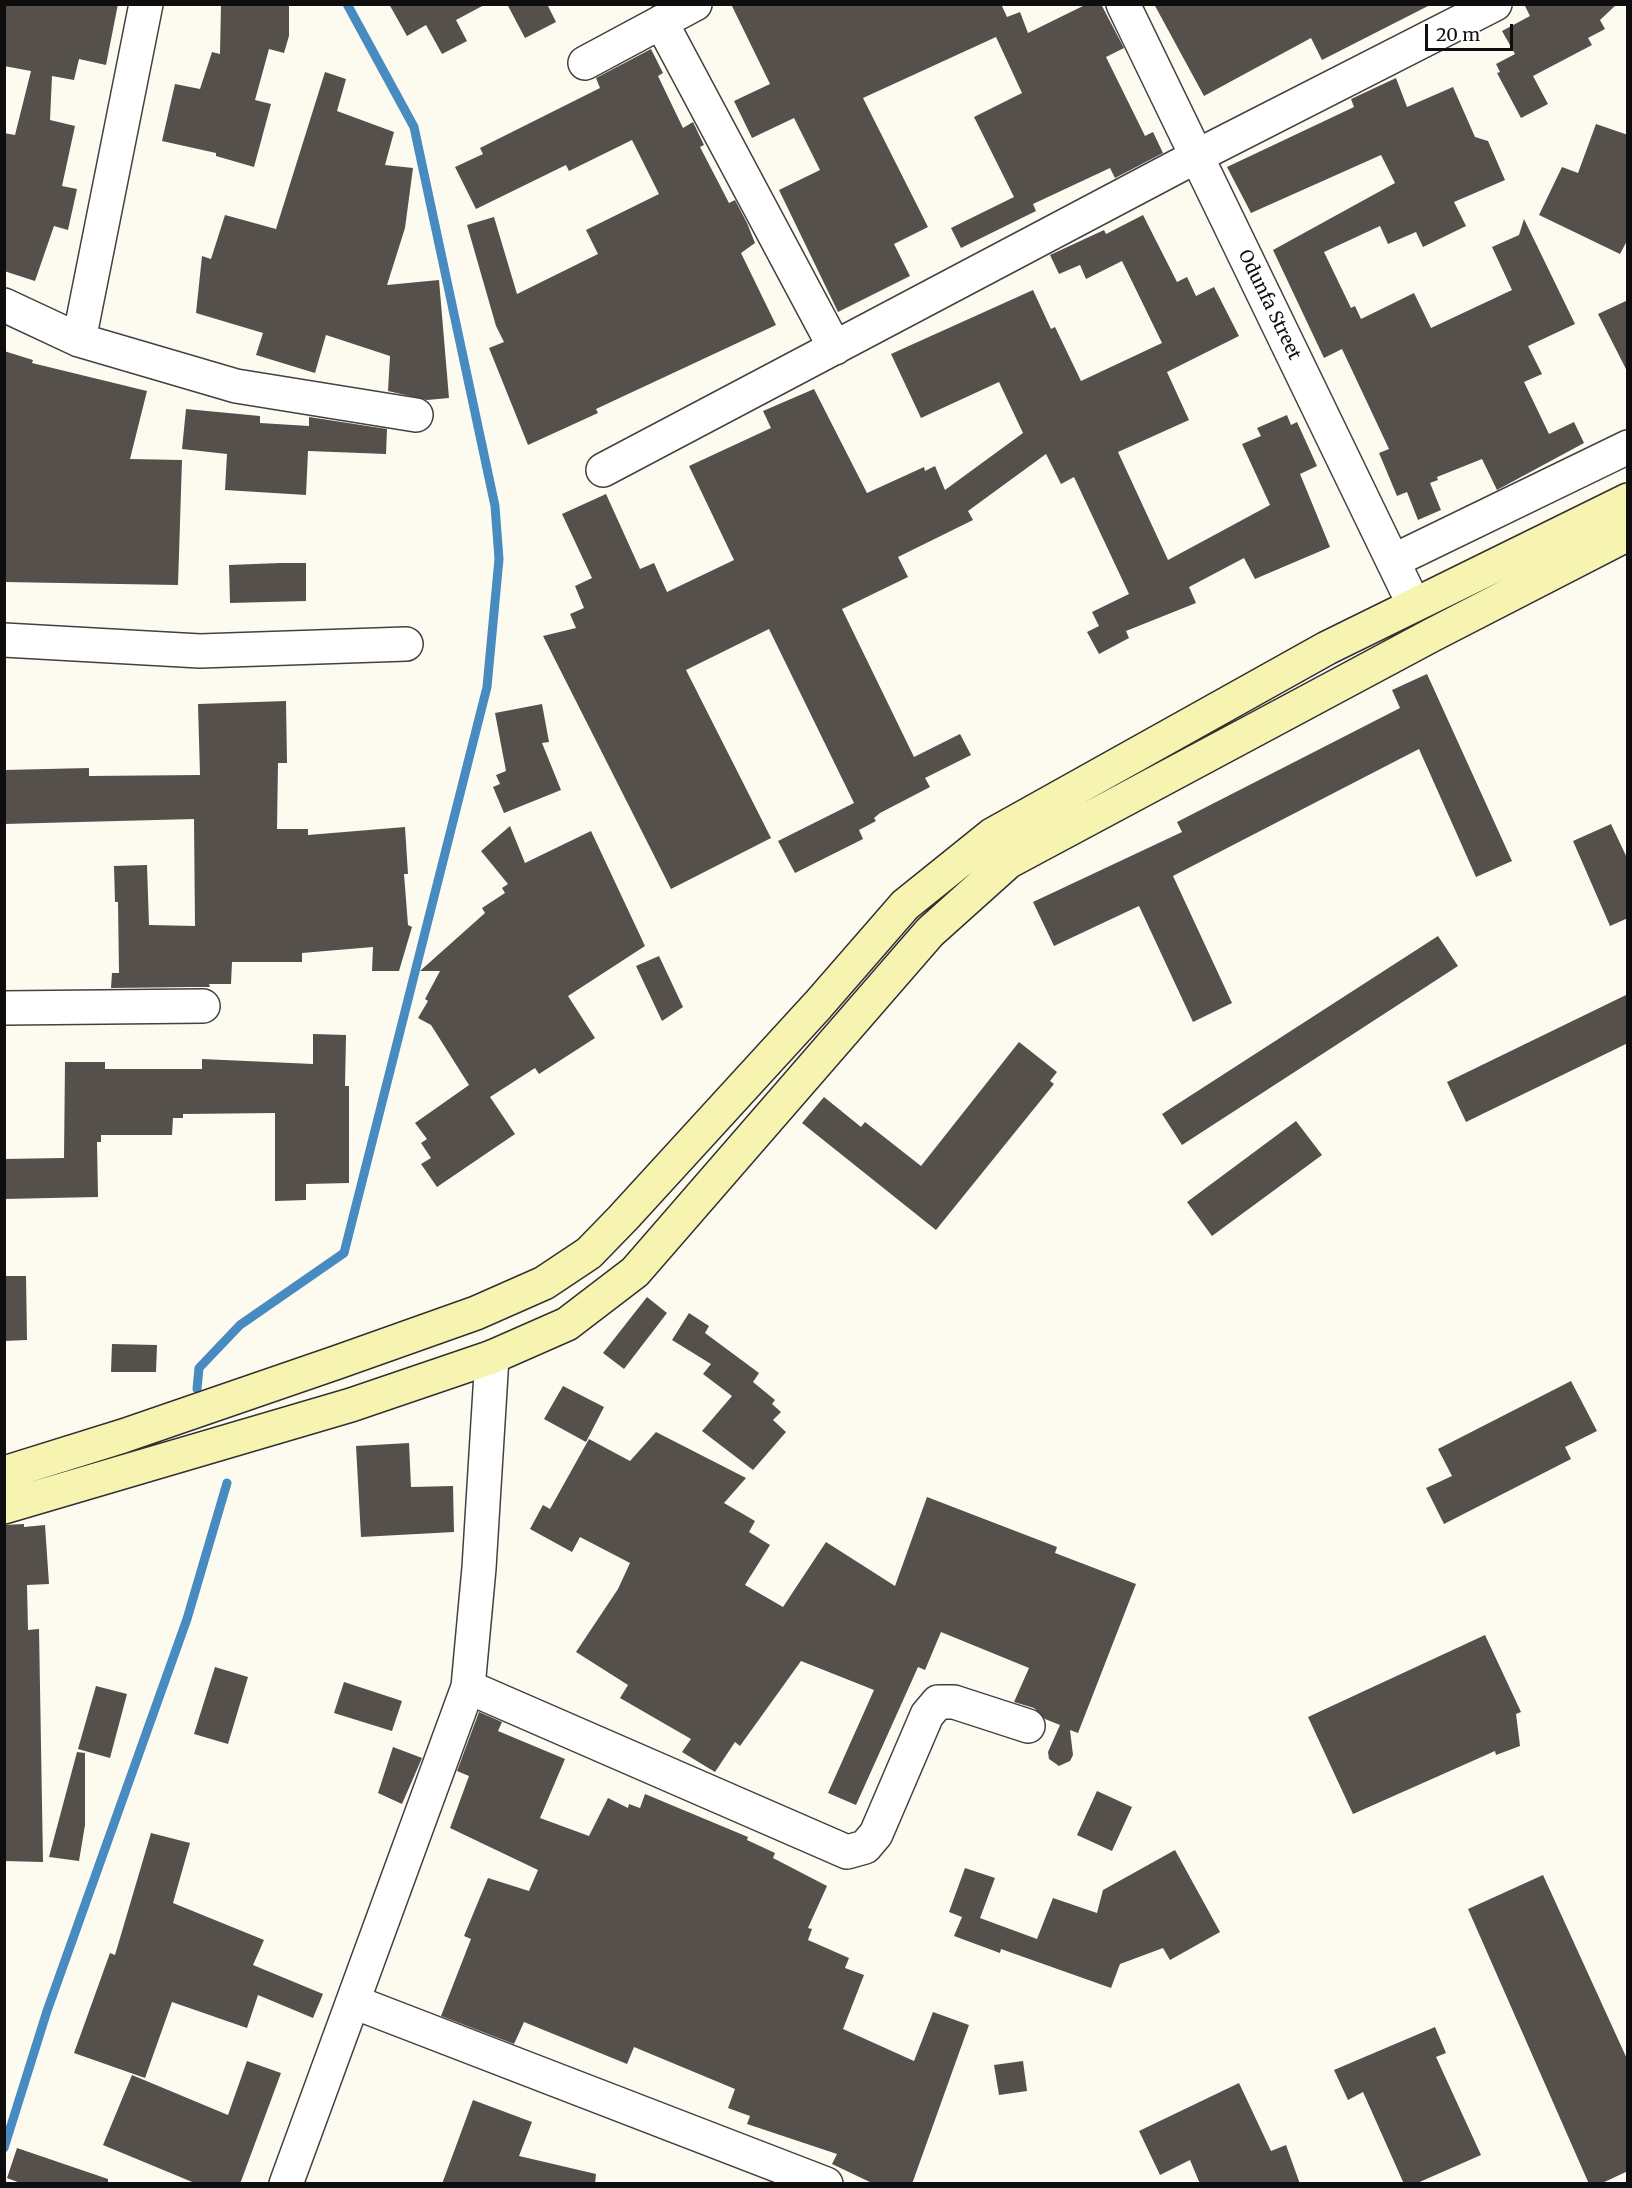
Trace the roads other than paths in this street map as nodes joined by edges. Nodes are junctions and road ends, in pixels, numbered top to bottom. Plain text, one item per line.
1 (146, 4) edge
2 (695, 4) edge
3 (1123, 4) edge
4 (1495, 4) edge
5 (661, 22) junction
6 (585, 63) dead end
7 (1197, 156) junction
8 (4, 305) edge
9 (79, 340) junction
10 (835, 348) junction
11 (416, 415) dead end
12 (1628, 447) edge
13 (603, 470) dead end
14 (1628, 500) edge
15 (1628, 534) edge
16 (1393, 561) junction
17 (1414, 605) junction
18 (4, 640) edge
19 (406, 644) dead end
20 (203, 1006) dead end
21 (4, 1008) edge
22 (492, 1357) junction
23 (4, 1473) edge
24 (4, 1507) edge
25 (468, 1687) junction
26 (1028, 1726) dead end
27 (354, 2002) junction
28 (286, 2184) edge
29 (826, 2184) edge

1 - 9 street
2 - 5 street
3 - 7 street, Odunfa Street
4 - 7 street
5 - 6 street
5 - 10 street
7 - 10 street
7 - 16 street, Odunfa Street
8 - 9 street
9 - 11 street
10 - 13 street
12 - 16 street
14 - 17 main road
15 - 22 main road
16 - 17 street, Odunfa Street
17 - 23 main road
18 - 19 street
20 - 21 street
22 - 24 main road
22 - 25 street
25 - 26 street
25 - 27 street
27 - 28 street
27 - 29 street

